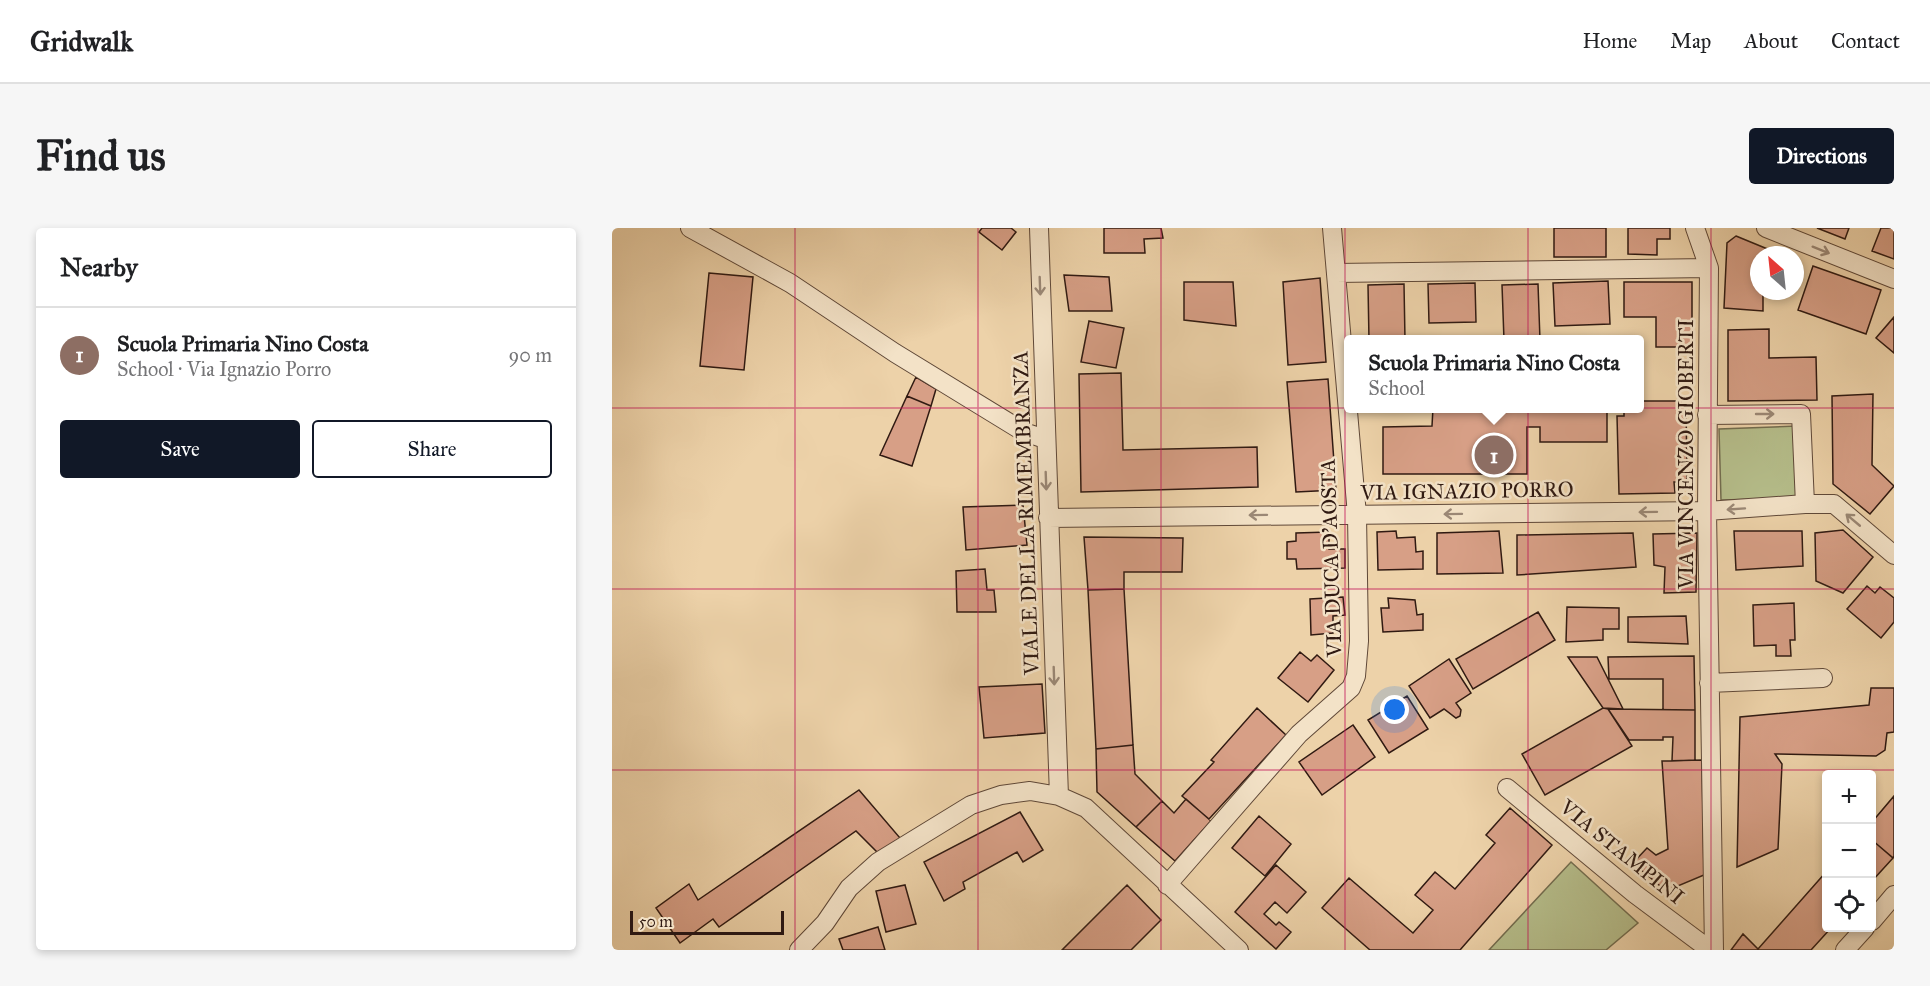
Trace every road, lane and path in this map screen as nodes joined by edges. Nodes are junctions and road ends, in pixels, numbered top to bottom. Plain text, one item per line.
1 (690, 228) edge
2 (1039, 228) edge
3 (1332, 228) edge
4 (1695, 228) edge
5 (1766, 228) edge
6 (1709, 268) junction
7 (1336, 273) junction
8 (1894, 279) edge
9 (1344, 365) edge
10 (1348, 413) edge
11 (1707, 415) junction
12 (1045, 439) junction
13 (1805, 504) junction
14 (1707, 511) junction
15 (1357, 514) junction
16 (1047, 518) junction
17 (1894, 555) edge
18 (1823, 678) dead end
19 (1709, 683) junction
20 (1507, 788) dead end
21 (1059, 796) junction
22 (1167, 885) junction
23 (1861, 932) edge
24 (799, 950) edge
25 (1239, 950) edge
26 (1712, 950) edge
27 (1845, 950) edge

1 - 12 street
2 -> 12 street, VIALE DELLA RIMEMBRANZA
3 - 7 street, VIA DUCA D'AOSTA
4 - 6 street, VIA VINCENZO GIOBERTI
5 -> 8 street
6 - 7 street
6 - 11 street, VIA VINCENZO GIOBERTI
7 - 9 street, VIA DUCA D'AOSTA
10 - 15 street, VIA DUCA D'AOSTA
11 -> 13 street
11 - 14 street, VIA VINCENZO GIOBERTI
12 -> 16 street, VIALE DELLA RIMEMBRANZA
13 -> 14 street, VIA IGNAZIO PORRO
17 -> 13 street, VIA IGNAZIO PORRO
14 -> 15 street, VIA IGNAZIO PORRO
14 - 19 street, VIA VINCENZO GIOBERTI
15 -> 16 street, VIA IGNAZIO PORRO
15 - 22 street, VIA DUCA D'AOSTA
16 -> 21 street, VIALE DELLA RIMEMBRANZA
18 - 19 street
19 - 26 street, VIA VINCENZO GIOBERTI
20 - 26 street, VIA STAMPINI
21 - 22 street
21 - 24 street
22 - 25 street
23 - 27 street

